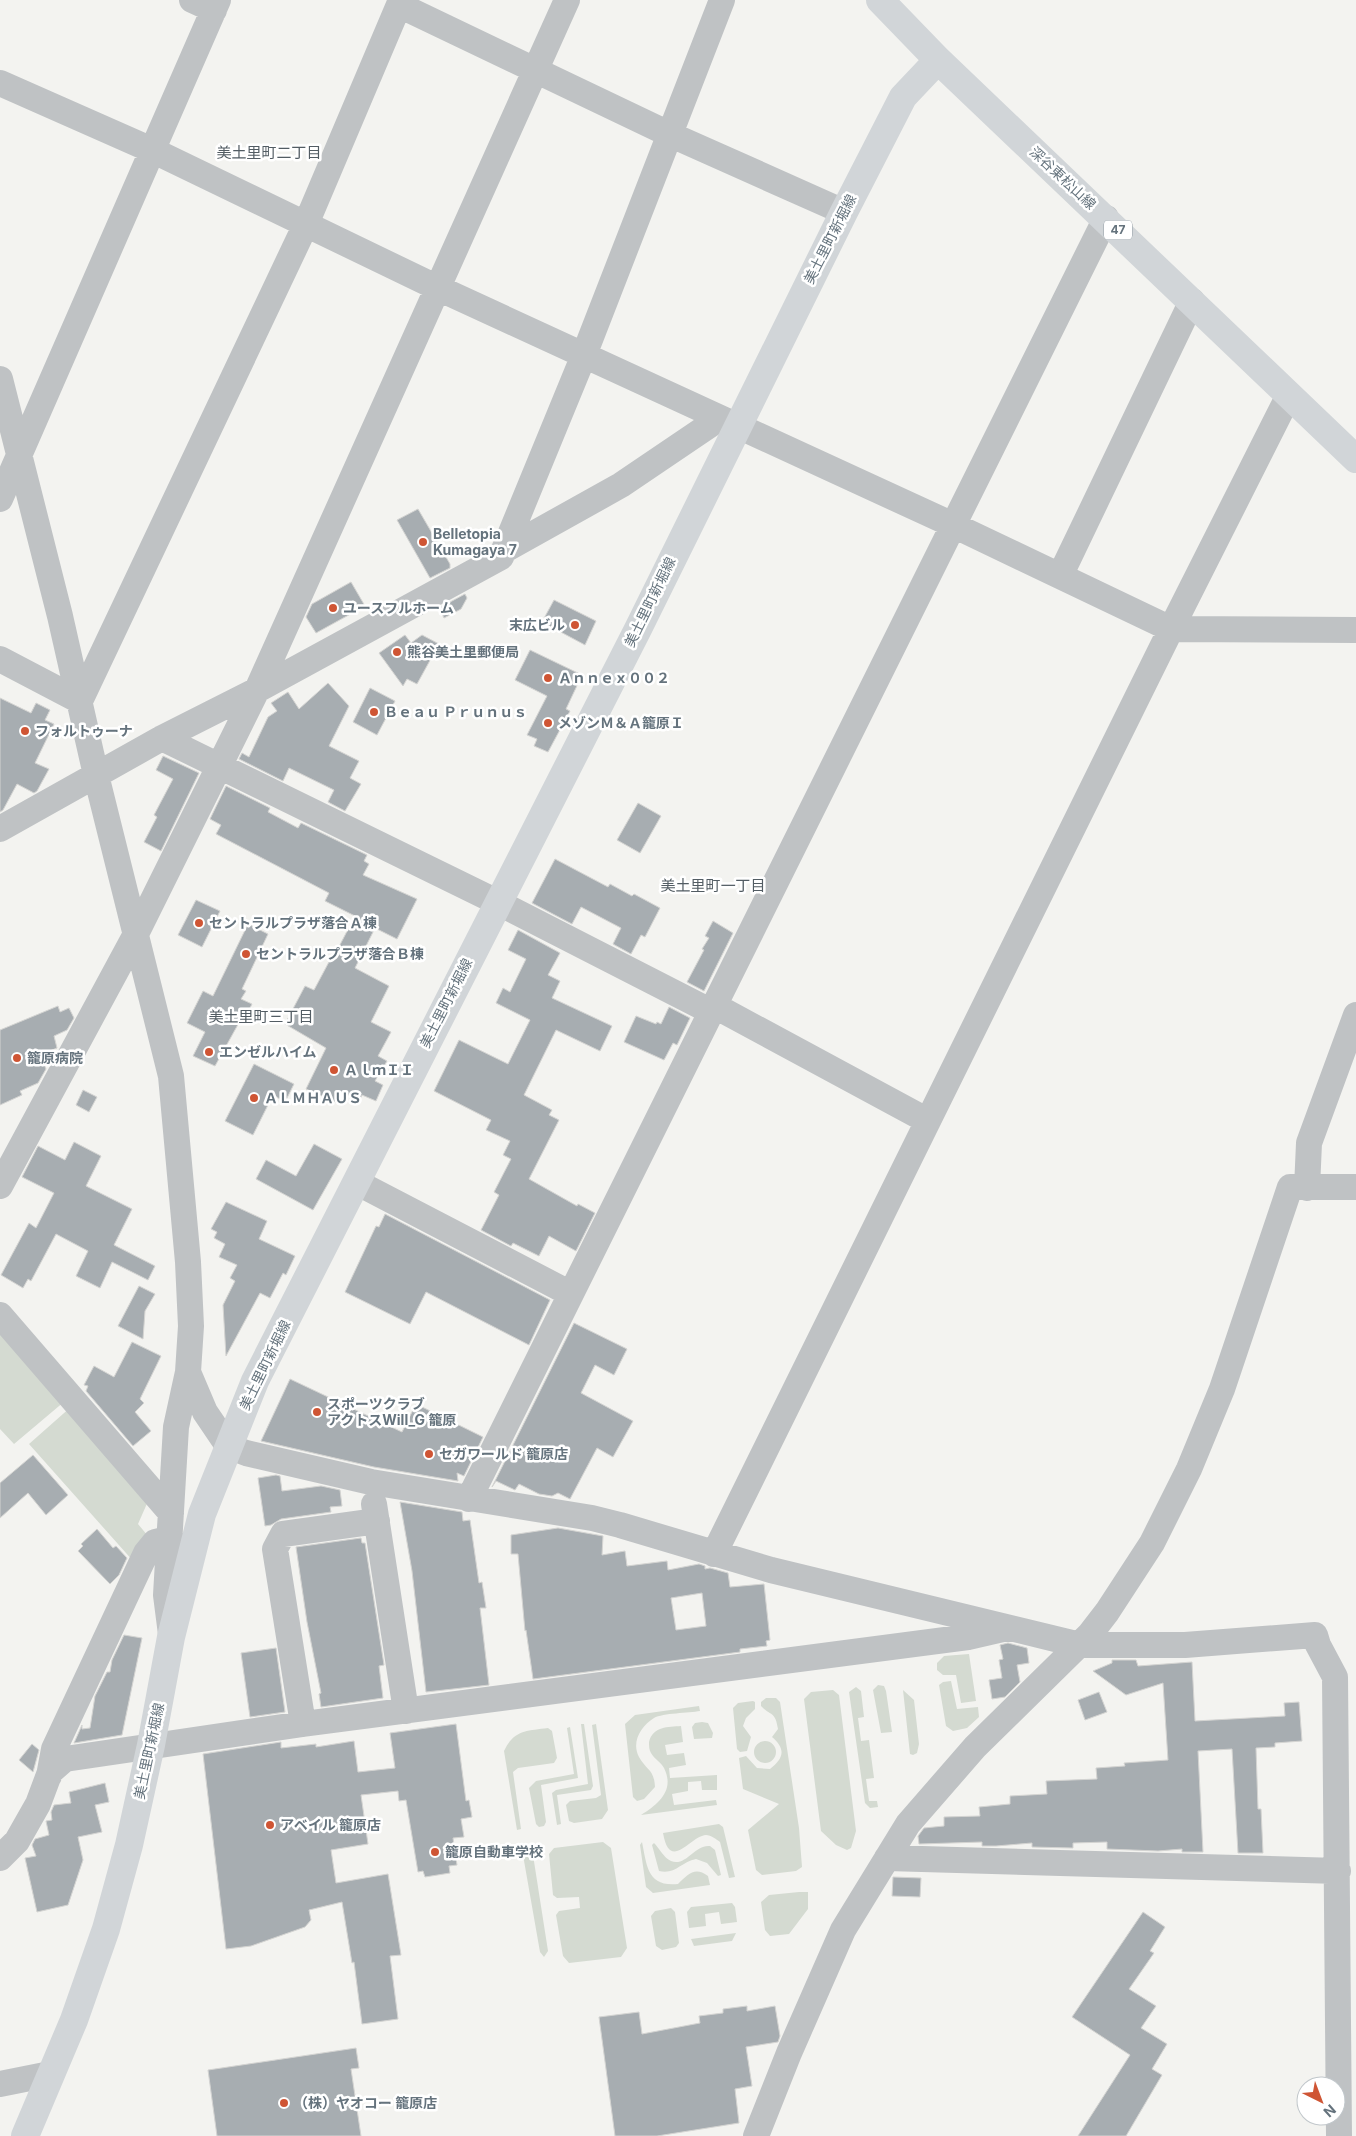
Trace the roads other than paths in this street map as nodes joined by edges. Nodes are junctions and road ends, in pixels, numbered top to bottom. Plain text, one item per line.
1 (568, 0) edge
2 (722, 0) edge
3 (880, 0) edge
4 (400, 2) edge
5 (208, 3) edge
6 (938, 60) junction
7 (536, 70) junction
8 (0, 83) edge
9 (669, 134) junction
10 (154, 151) junction
11 (844, 212) junction
12 (1106, 218) junction
13 (306, 224) junction
14 (438, 288) junction
15 (1192, 301) junction
16 (584, 355) junction
17 (0, 380) edge
18 (1289, 395) junction
19 (728, 422) junction
20 (20, 453) junction
21 (1356, 459) edge
22 (0, 499) edge
23 (951, 524) junction
24 (503, 551) junction
25 (1060, 576) junction
26 (1171, 629) junction
27 (1356, 630) edge
28 (0, 659) edge
29 (258, 690) junction
30 (80, 701) junction
31 (162, 738) junction
32 (220, 766) junction
33 (96, 775) junction
34 (0, 829) edge
35 (497, 902) junction
36 (136, 934) junction
37 (714, 1009) junction
38 (1356, 1015) edge
39 (928, 1121) junction
40 (356, 1182) junction
41 (0, 1186) edge
42 (1356, 1187) edge
43 (1307, 1188) junction
44 (571, 1294) junction
45 (0, 1315) edge
46 (188, 1372) junction
47 (228, 1446) junction
48 (371, 1482) junction
49 (469, 1499) junction
50 (377, 1521) junction
51 (171, 1526) junction
52 (714, 1554) junction
53 (968, 1626) junction
54 (171, 1637) junction
55 (1080, 1644) junction
56 (1346, 1674) edge
57 (406, 1711) junction
58 (303, 1724) junction
59 (151, 1745) junction
60 (48, 1776) junction
61 (1346, 1795) edge
62 (0, 1858) edge
63 (888, 1858) junction
64 (1338, 1871) junction
65 (1348, 1965) edge
66 (50, 2074) junction
67 (0, 2084) edge
68 (25, 2136) edge
69 (756, 2136) edge
70 (1339, 2136) edge

1 - 7 street
2 - 9 street
3 - 6 main road, 深谷東松山線 / 47
4 - 7 street
4 - 13 street
5 - 10 street
6 - 11 main road, 美土里町新堀線
6 - 12 main road, 深谷東松山線 / 47
7 - 9 street
7 - 14 street
8 - 10 street
9 - 11 street
9 - 16 street
10 - 13 street
10 - 20 street
11 - 19 main road, 美土里町新堀線
12 - 15 main road, 深谷東松山線 / 47
12 - 23 street
13 - 14 street
13 - 30 street
14 - 16 street
14 - 29 street
15 - 18 main road, 深谷東松山線 / 47
15 - 25 street
16 - 19 street
16 - 24 street
17 - 20 street
18 - 21 main road, 深谷東松山線 / 47
18 - 26 street
19 - 23 street
19 - 24 street
19 - 35 main road, 美土里町新堀線
20 - 22 street
20 - 30 street
23 - 25 street
23 - 37 street
24 - 29 street
25 - 26 street
26 - 27 street
26 - 39 street
28 - 30 street
29 - 31 street
29 - 32 street
30 - 33 street
31 - 32 street
31 - 33 street
32 - 35 street
32 - 36 street
33 - 34 street
33 - 36 street
35 - 37 street
35 - 40 main road, 美土里町新堀線
36 - 41 street
36 - 46 street
37 - 39 street
37 - 44 street
38 - 43 street
39 - 52 street
40 - 44 street
40 - 47 main road, 美土里町新堀線
42 - 43 street
43 - 55 street
44 - 49 street
45 - 51 street
46 - 47 street
46 - 51 street
47 - 48 street
47 - 54 main road, 美土里町新堀線
48 - 49 street
48 - 50 street
49 - 52 street
50 - 57 street
50 - 58 street
51 - 54 street
51 - 60 street
52 - 53 street
53 - 55 street
53 - 57 street
54 - 59 main road, 美土里町新堀線
55 - 56 street
55 - 63 street
56 - 61 street
57 - 58 street
58 - 59 street
59 - 60 street
59 - 66 main road, 美土里町新堀線
60 - 62 street
61 - 64 street
63 - 64 street
63 - 69 street
64 - 65 street
65 - 70 street
66 - 67 street
66 - 68 main road, 美土里町新堀線

